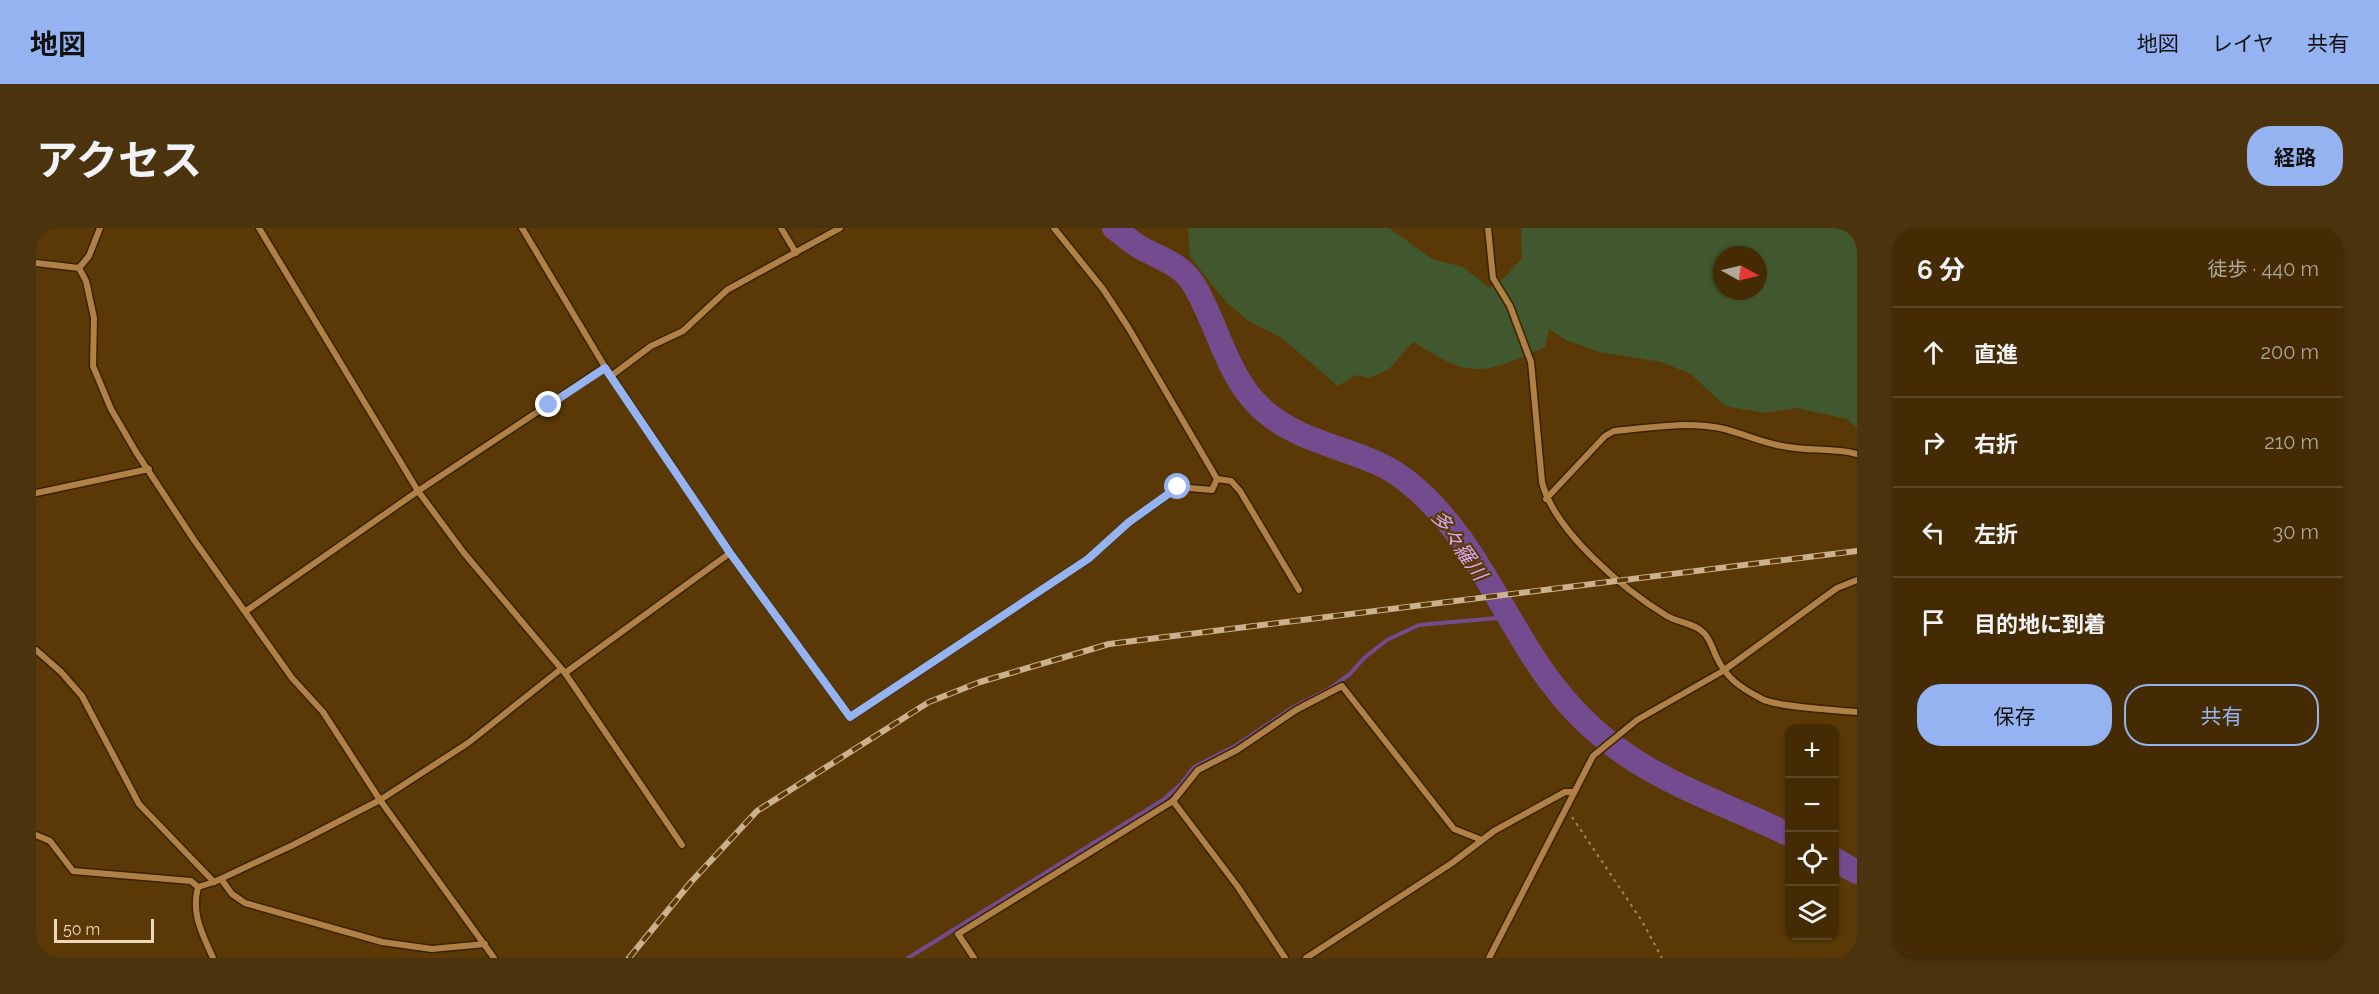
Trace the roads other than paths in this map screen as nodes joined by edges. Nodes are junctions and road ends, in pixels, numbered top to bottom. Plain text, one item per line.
1 (100, 228) edge
2 (259, 228) edge
3 (522, 228) edge
4 (781, 228) edge
5 (840, 228) edge
6 (1054, 228) edge
7 (1488, 228) edge
8 (796, 253) junction
9 (36, 263) edge
10 (79, 268) junction
11 (605, 368) junction
12 (610, 376) junction
13 (1857, 454) edge
14 (149, 469) junction
15 (1217, 479) junction
16 (418, 491) junction
17 (36, 493) edge
18 (1546, 499) junction
19 (730, 553) junction
20 (1857, 580) edge
21 (1299, 590) dead end
22 (246, 611) junction
23 (36, 650) edge
24 (563, 671) junction
25 (1723, 671) junction
26 (1857, 712) edge
27 (1574, 792) junction
28 (380, 800) junction
29 (1173, 801) junction
30 (36, 835) edge
31 (1482, 840) junction
32 (682, 845) dead end
33 (218, 881) junction
34 (198, 887) junction
35 (485, 944) junction
36 (213, 958) edge
37 (495, 958) edge
38 (974, 958) edge
39 (1285, 958) edge
40 (1306, 958) edge
41 (1489, 958) edge

1 - 10 street
2 - 16 street
3 - 11 street
4 - 8 street
5 - 8 street
6 - 15 street
7 - 18 street
8 - 12 street
9 - 10 street
10 - 14 street
11 - 12 street
11 - 16 street
12 - 19 street
13 - 18 street
14 - 17 street
14 - 22 street
15 - 19 street
15 - 21 street
16 - 22 street
16 - 24 street
18 - 25 street
19 - 24 street
20 - 25 street
22 - 28 street
23 - 33 street
24 - 28 street
24 - 32 street
25 - 26 street
25 - 27 street
27 - 31 street
27 - 41 street
28 - 33 street
28 - 35 street
29 - 31 street
29 - 38 street
29 - 39 street
30 - 34 street
31 - 40 street
33 - 34 street
33 - 35 street
34 - 36 street
35 - 37 street

